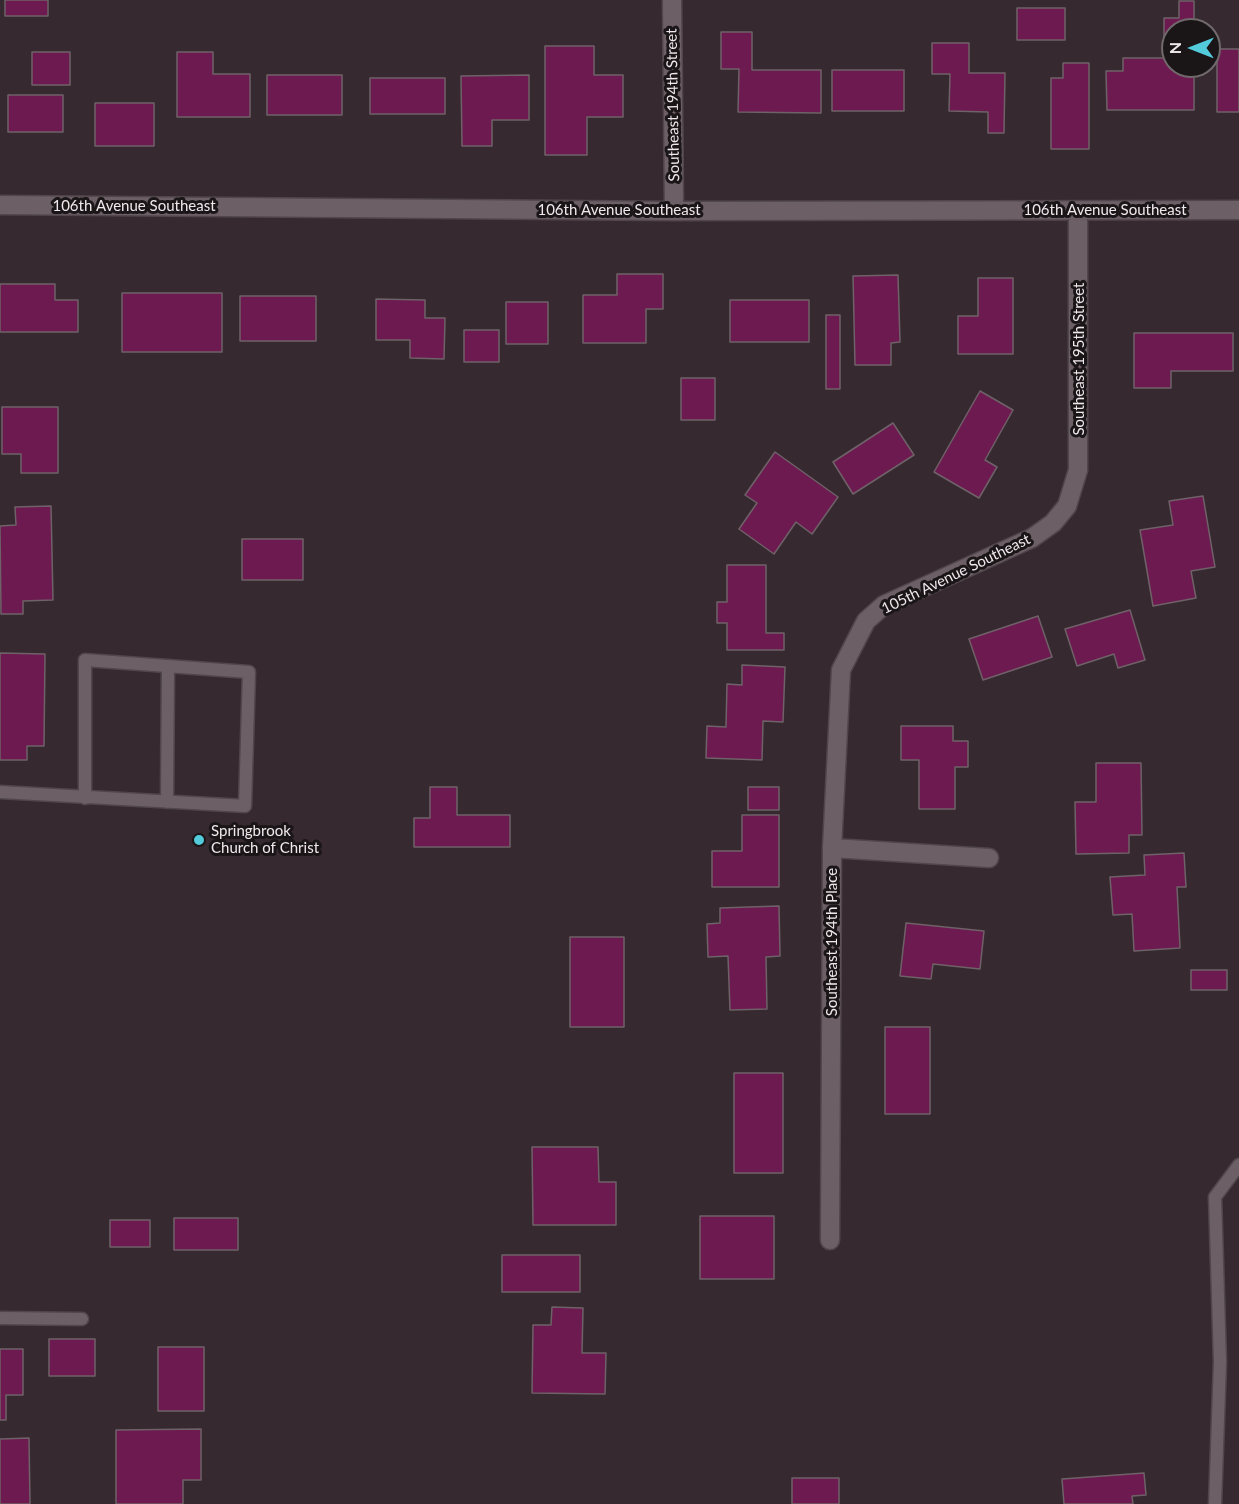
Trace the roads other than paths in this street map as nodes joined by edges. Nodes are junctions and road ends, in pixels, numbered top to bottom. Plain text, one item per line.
1 (672, 0) edge
2 (0, 205) edge
3 (1239, 210) edge
4 (674, 211) junction
5 (1078, 211) junction
6 (1067, 506) joint
7 (851, 646) joint
8 (168, 666) junction
9 (0, 792) edge
10 (85, 798) junction
11 (167, 802) junction
12 (832, 848) junction
13 (989, 858) dead end
14 (1239, 1165) edge
15 (830, 1240) dead end
16 (0, 1318) edge
17 (82, 1319) dead end
18 (1215, 1504) edge

1 - 4 street, Southeast 194th Street
2 - 4 street, 106th Avenue Southeast
3 - 5 street, 106th Avenue Southeast
4 - 5 street, 106th Avenue Southeast
5 - 6 street, Southeast 195th Street
6 - 7 street, 105th Avenue Southeast
7 - 12 street, Southeast 194th Place
8 - 10 lane
8 - 11 lane
8 - 11 lane
9 - 10 lane
10 - 11 lane
12 - 13 street
12 - 15 street, Southeast 194th Place
14 - 18 lane
16 - 17 lane

